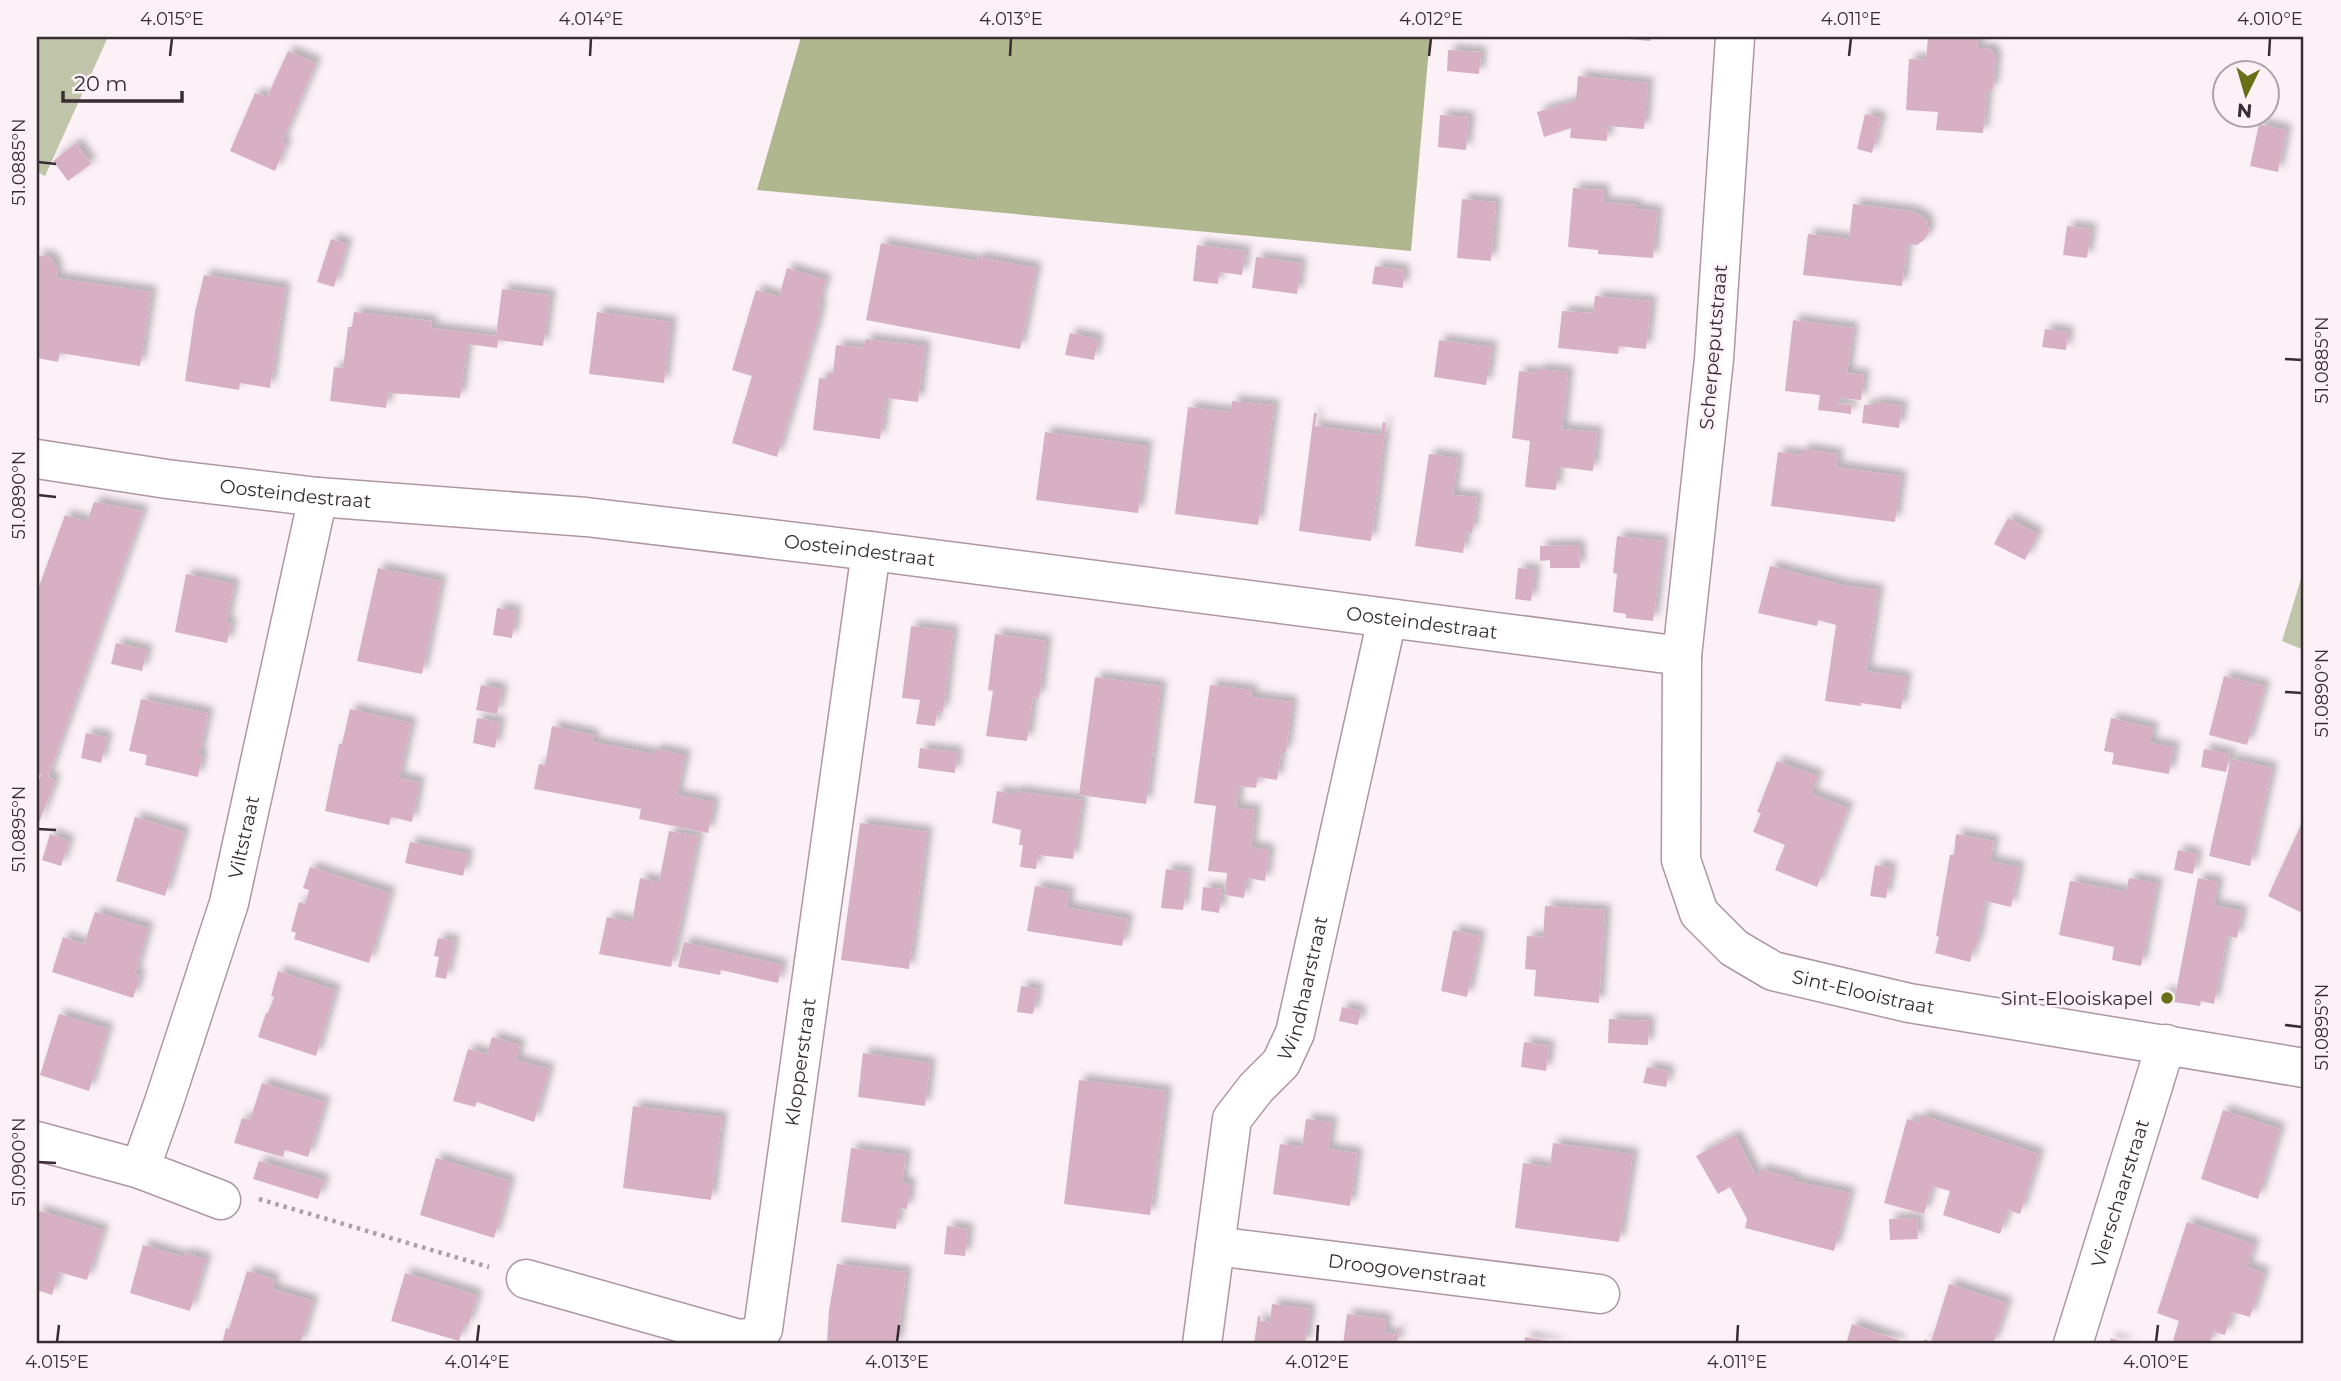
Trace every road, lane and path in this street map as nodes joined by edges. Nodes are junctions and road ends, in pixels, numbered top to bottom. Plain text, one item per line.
1 (1735, 37) edge
2 (37, 459) edge
3 (318, 497) junction
4 (871, 551) junction
5 (1387, 619) junction
6 (1682, 656) junction
7 (2166, 1044) junction
8 (2304, 1068) edge
9 (37, 1141) edge
10 (140, 1170) junction
11 (222, 1200) joint
12 (1215, 1246) junction
13 (526, 1279) joint
14 (1600, 1294) dead end
15 (1202, 1344) edge
16 (2073, 1344) edge

1 - 6 street, Scherpeputstraat
2 - 3 street, Oosteindestraat
3 - 4 street, Oosteindestraat
3 - 10 street, Viltstraat
4 - 5 street, Oosteindestraat
4 - 13 street, Klopperstraat
5 - 6 street, Oosteindestraat
5 - 12 street, Windhaarstraat
6 - 7 street, Sint-Elooistraat
7 - 8 street, Sint-Elooistraat
7 - 16 street, Vierschaarstraat
9 - 10 street
10 - 11 street
11 - 13 path
12 - 14 street, Droogovenstraat
12 - 15 street, Windhaarstraat

